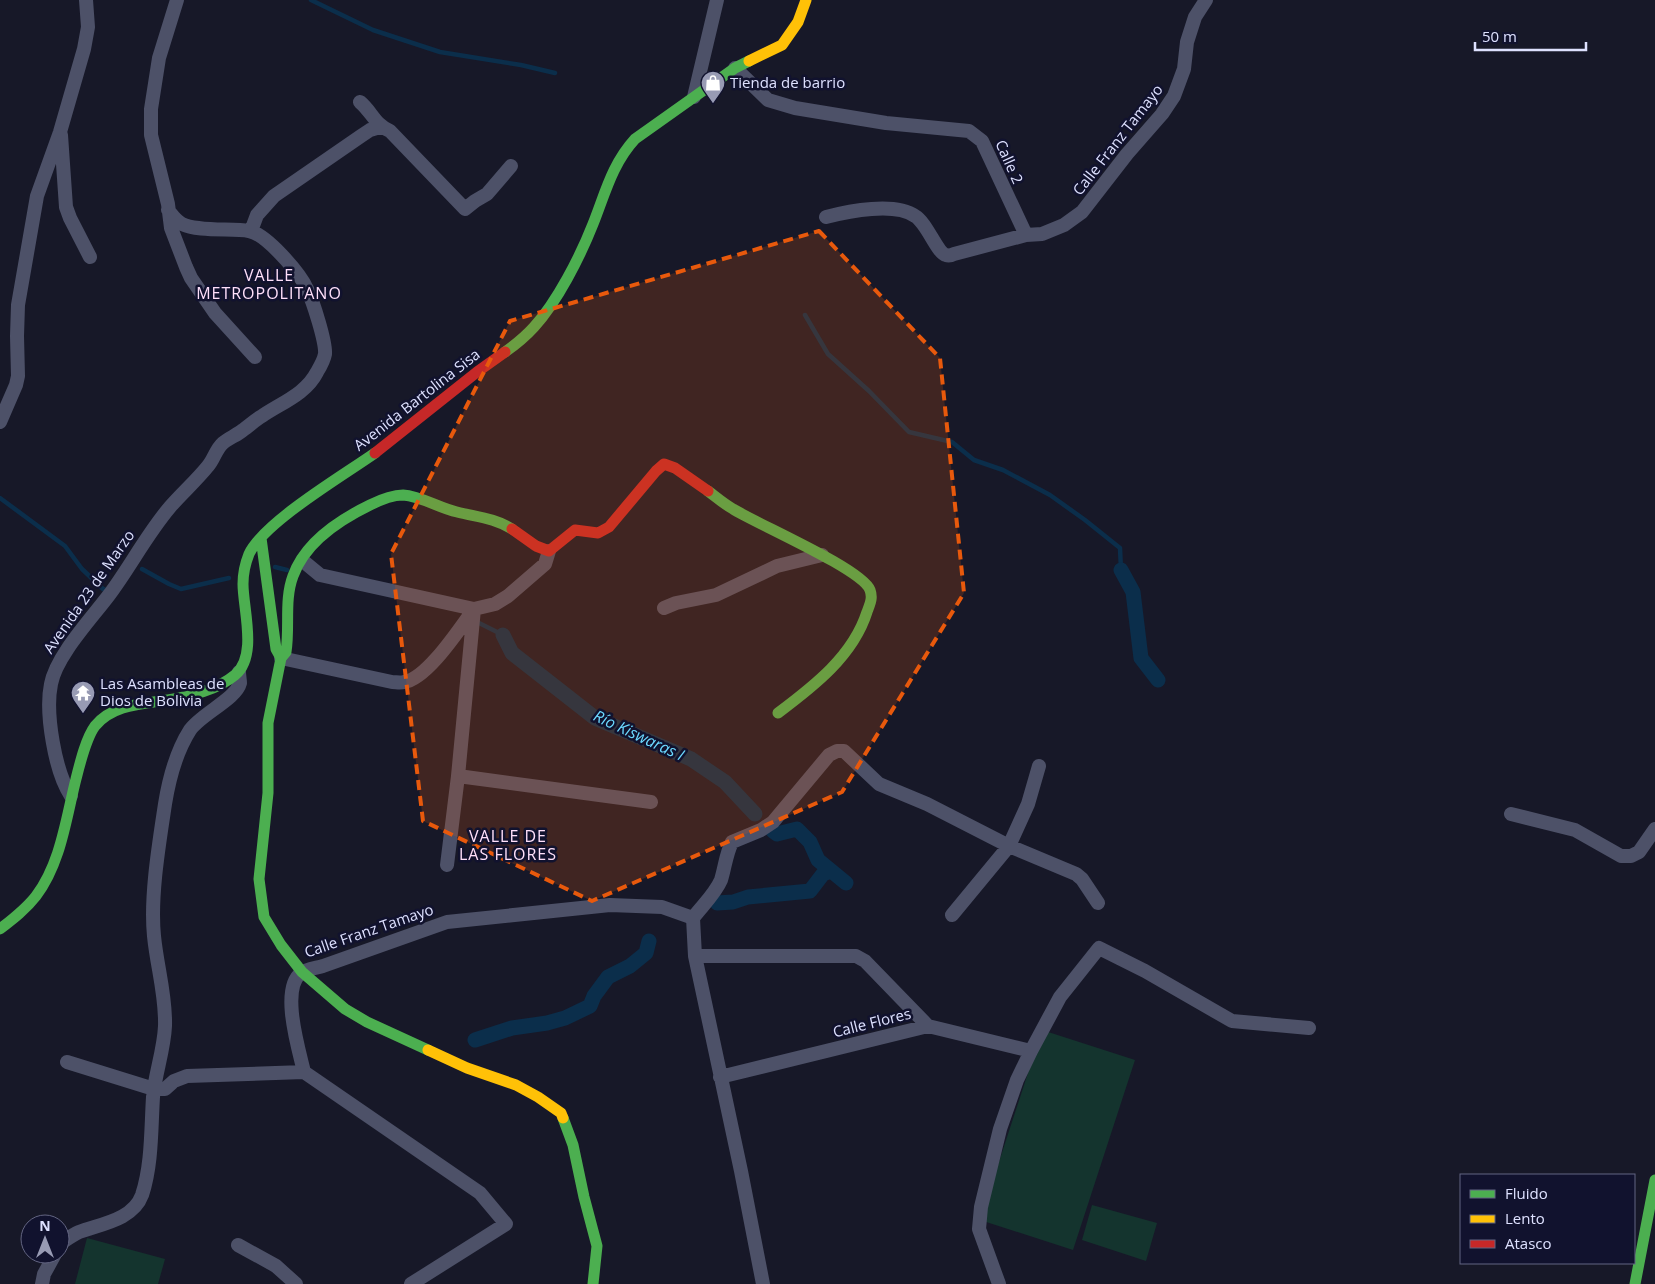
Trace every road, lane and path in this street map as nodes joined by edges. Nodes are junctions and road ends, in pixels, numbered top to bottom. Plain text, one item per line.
1 (86, 0) edge
2 (177, 0) edge
3 (717, 0) edge
4 (806, 0) edge
5 (1206, 0) edge
6 (736, 68) junction
7 (694, 98) junction
8 (360, 102) dead end
9 (380, 127) junction
10 (60, 132) junction
11 (511, 166) dead end
12 (168, 210) junction
13 (826, 217) dead end
14 (251, 231) junction
15 (1026, 235) junction
16 (90, 257) dead end
17 (255, 357) dead end
18 (0, 422) edge
19 (262, 538) junction
20 (549, 551) junction
21 (822, 556) junction
22 (303, 561) junction
23 (664, 608) dead end
24 (474, 609) junction
25 (281, 658) junction
26 (239, 672) junction
27 (778, 713) dead end
28 (1039, 766) dead end
29 (458, 776) junction
30 (71, 796) junction
31 (652, 802) dead end
32 (1511, 814) dead end
33 (1655, 829) edge
34 (1009, 846) junction
35 (447, 865) dead end
36 (1098, 904) dead end
37 (952, 915) dead end
38 (693, 918) junction
39 (0, 929) edge
40 (695, 956) junction
41 (302, 972) junction
42 (928, 1026) junction
43 (1309, 1028) dead end
44 (1031, 1051) junction
45 (67, 1062) dead end
46 (304, 1072) junction
47 (720, 1077) junction
48 (154, 1090) junction
49 (1655, 1180) edge
50 (70, 1237) edge
51 (238, 1245) dead end
52 (50, 1264) edge
53 (42, 1284) edge
54 (296, 1284) edge
55 (411, 1284) edge
56 (593, 1284) edge
57 (763, 1284) edge
58 (999, 1284) edge
59 (1635, 1284) edge

1 - 10 street
2 - 12 street
3 - 7 street
4 - 6 street, Avenida Bartolina Sisa
5 - 15 street, Calle Franz Tamayo
6 - 7 street, Avenida Bartolina Sisa
6 - 15 street, Calle 2
7 - 19 street, Avenida Bartolina Sisa
8 - 9 street
9 - 11 street
9 - 14 street
10 - 16 street
10 - 18 street
12 - 14 street
12 - 17 street
13 - 15 street
14 - 30 street, Avenida 23 de Marzo
19 - 25 street
19 - 26 street, Avenida Bartolina Sisa
20 - 21 street
20 - 22 street
20 - 24 street
21 - 23 street
21 - 27 street
22 - 24 street
22 - 25 street
24 - 25 street
24 - 29 street
25 - 41 street
26 - 30 street
26 - 48 street
28 - 34 street
29 - 31 street
29 - 35 street
30 - 39 street
32 - 33 street
34 - 36 street
34 - 37 street
34 - 38 street
38 - 40 street
38 - 41 street, Calle Franz Tamayo
40 - 42 street
40 - 47 street
41 - 46 street
41 - 56 street
42 - 44 street, Calle Flores
42 - 47 street, Calle Flores
43 - 44 street
44 - 58 street
45 - 48 street
46 - 48 street
46 - 55 street
47 - 57 street
48 - 50 street
49 - 59 street
51 - 54 street
52 - 53 street

